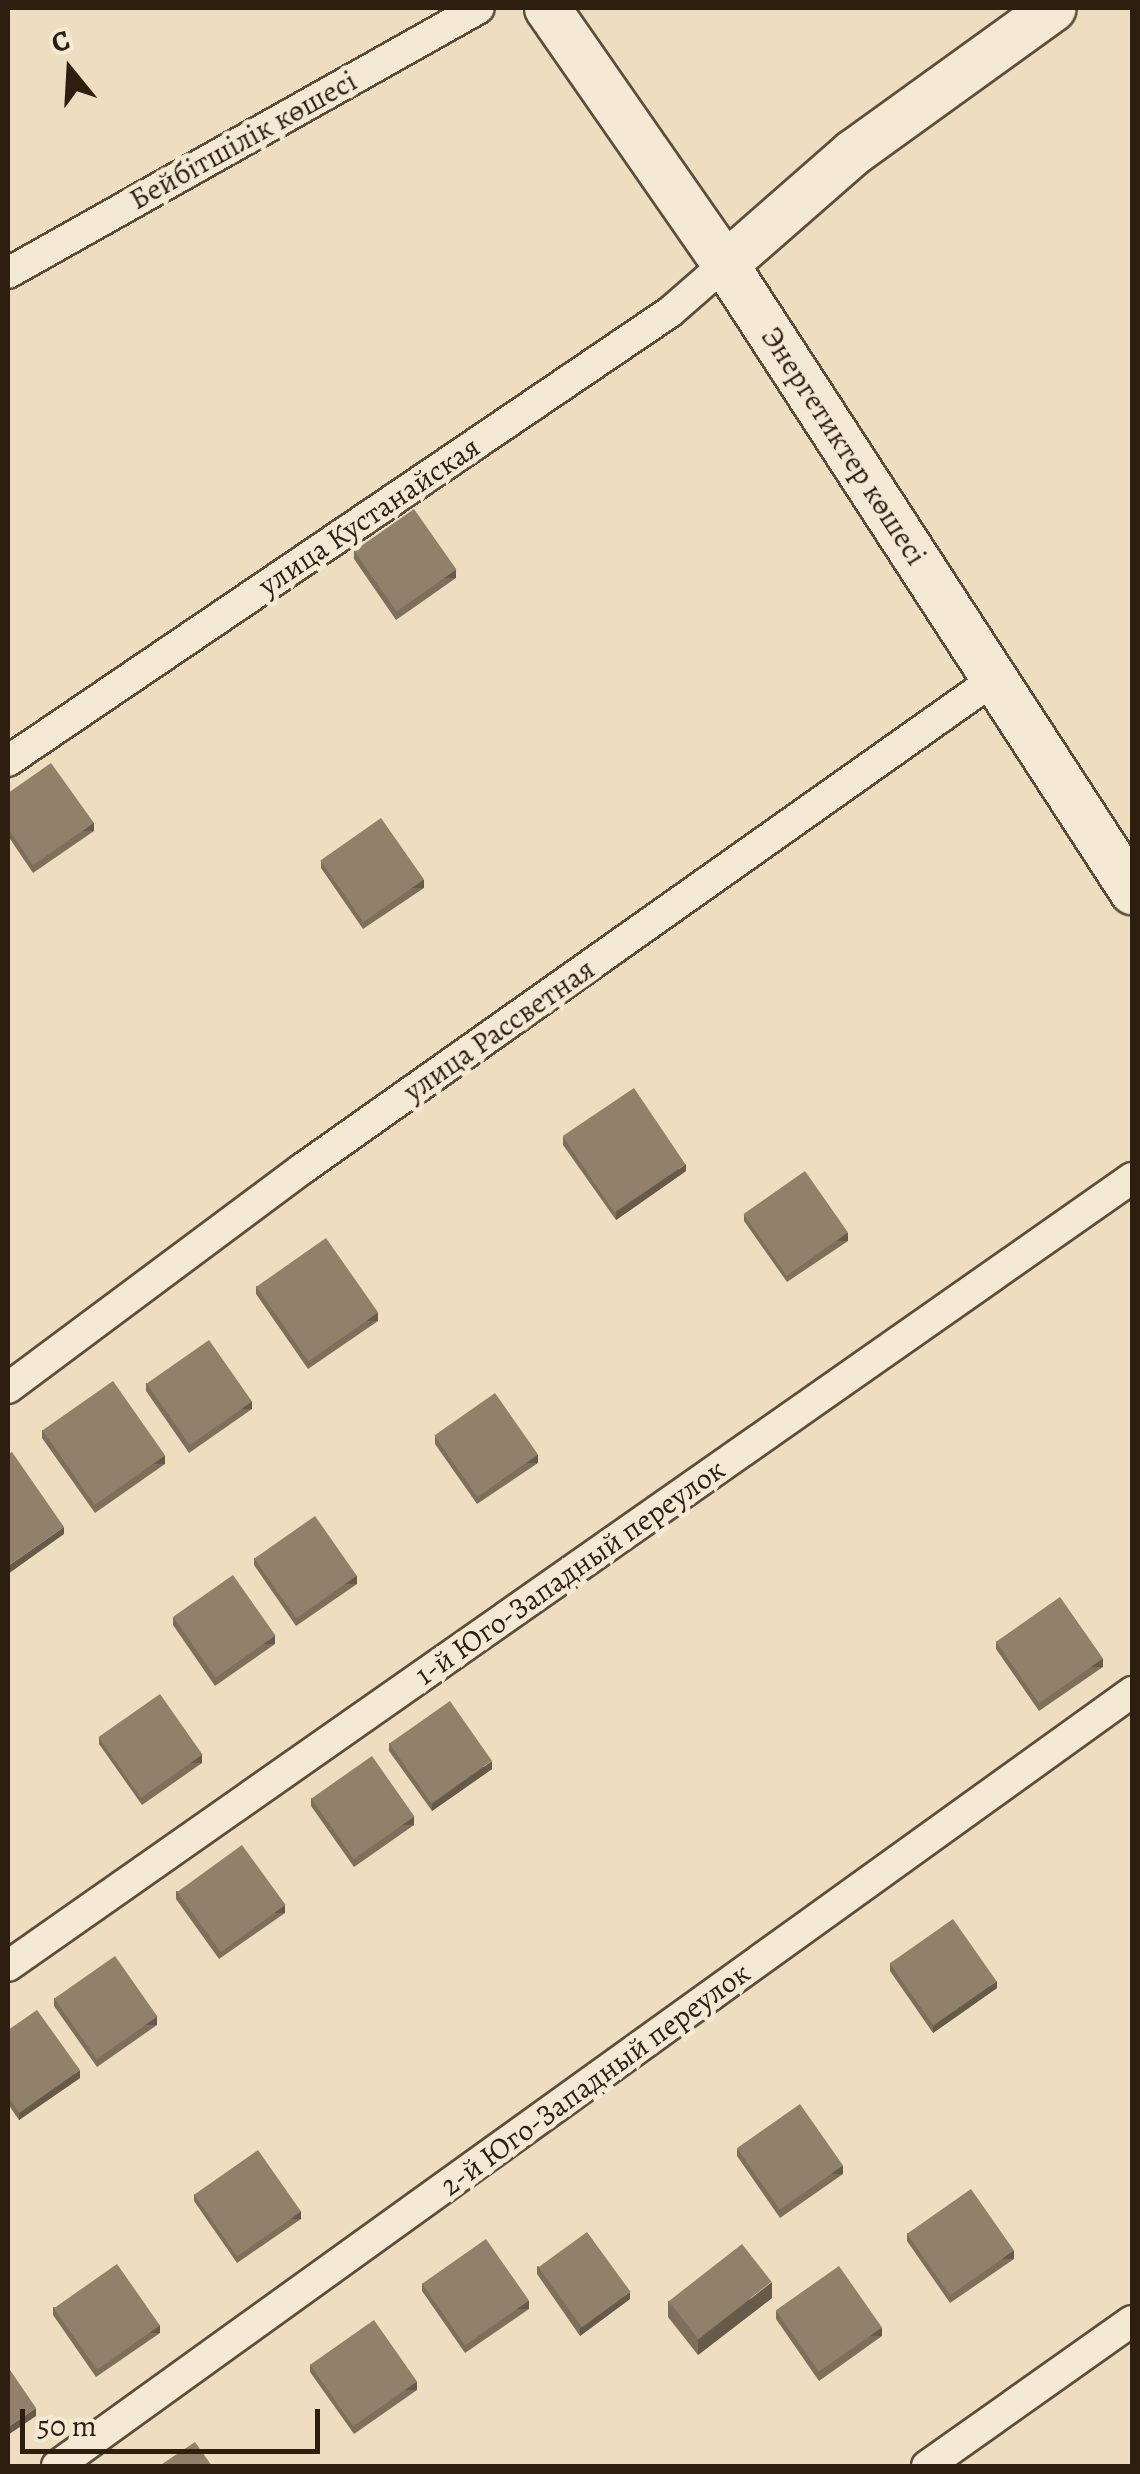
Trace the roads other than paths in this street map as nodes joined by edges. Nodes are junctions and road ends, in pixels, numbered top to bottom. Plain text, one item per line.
1 (479, 8) edge
2 (547, 8) edge
3 (1025, 16) edge
4 (724, 264) junction
5 (8, 273) edge
6 (996, 678) junction
7 (8, 761) edge
8 (1132, 891) edge
9 (1132, 1178) edge
10 (8, 1388) edge
11 (1132, 1692) edge
12 (8, 1966) edge
13 (1132, 2321) edge
14 (57, 2466) edge
15 (927, 2466) edge

1 - 5 street, Бейбітшілік көшесі
2 - 4 main road, Энергетиктер көшесі
3 - 4 main road
4 - 6 main road, Энергетиктер көшесі
4 - 7 street, улица Кустанайская
6 - 8 main road, Энергетиктер көшесі
6 - 10 street, улица Рассветная
9 - 12 street, 1-й Юго-Западный переулок
11 - 14 street, 2-й Юго-Западный переулок
13 - 15 street

